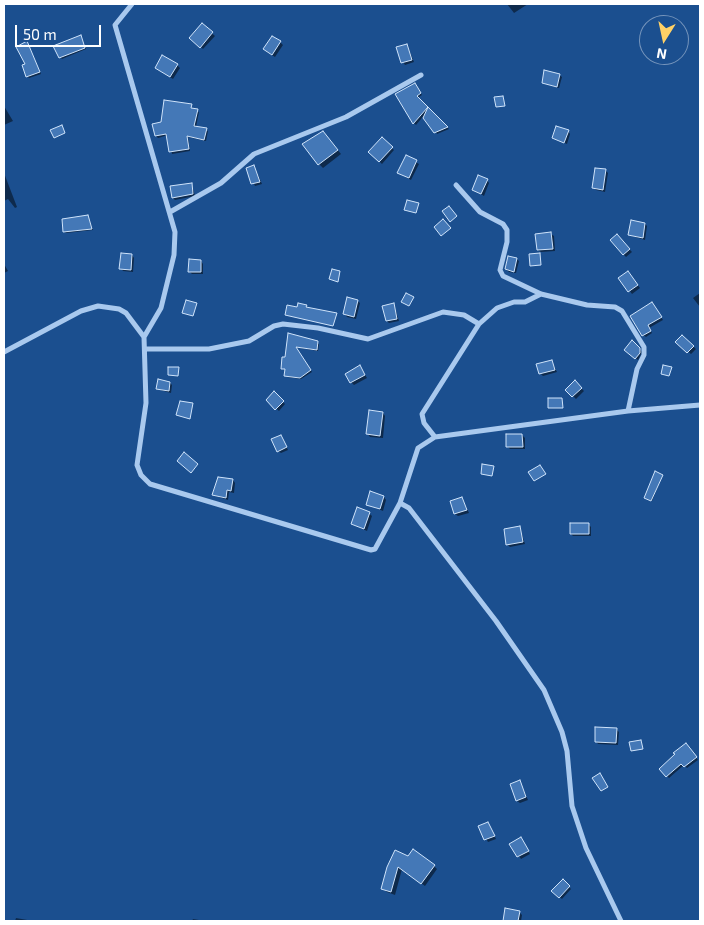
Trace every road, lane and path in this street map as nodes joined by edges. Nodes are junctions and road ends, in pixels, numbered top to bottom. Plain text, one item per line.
1 (132, 4) edge
2 (420, 75) dead end
3 (456, 185) dead end
4 (170, 212) junction
5 (541, 294) junction
6 (479, 324) junction
7 (144, 337) junction
8 (145, 349) junction
9 (4, 352) edge
10 (700, 405) edge
11 (628, 411) junction
12 (435, 437) junction
13 (400, 504) junction
14 (620, 921) edge

1 - 4 street
2 - 4 street
3 - 5 street
4 - 7 street
5 - 6 street
5 - 11 street
6 - 8 street
6 - 12 street
7 - 8 street
7 - 9 street
8 - 13 street
10 - 11 street
11 - 12 street
12 - 13 street
13 - 14 street

